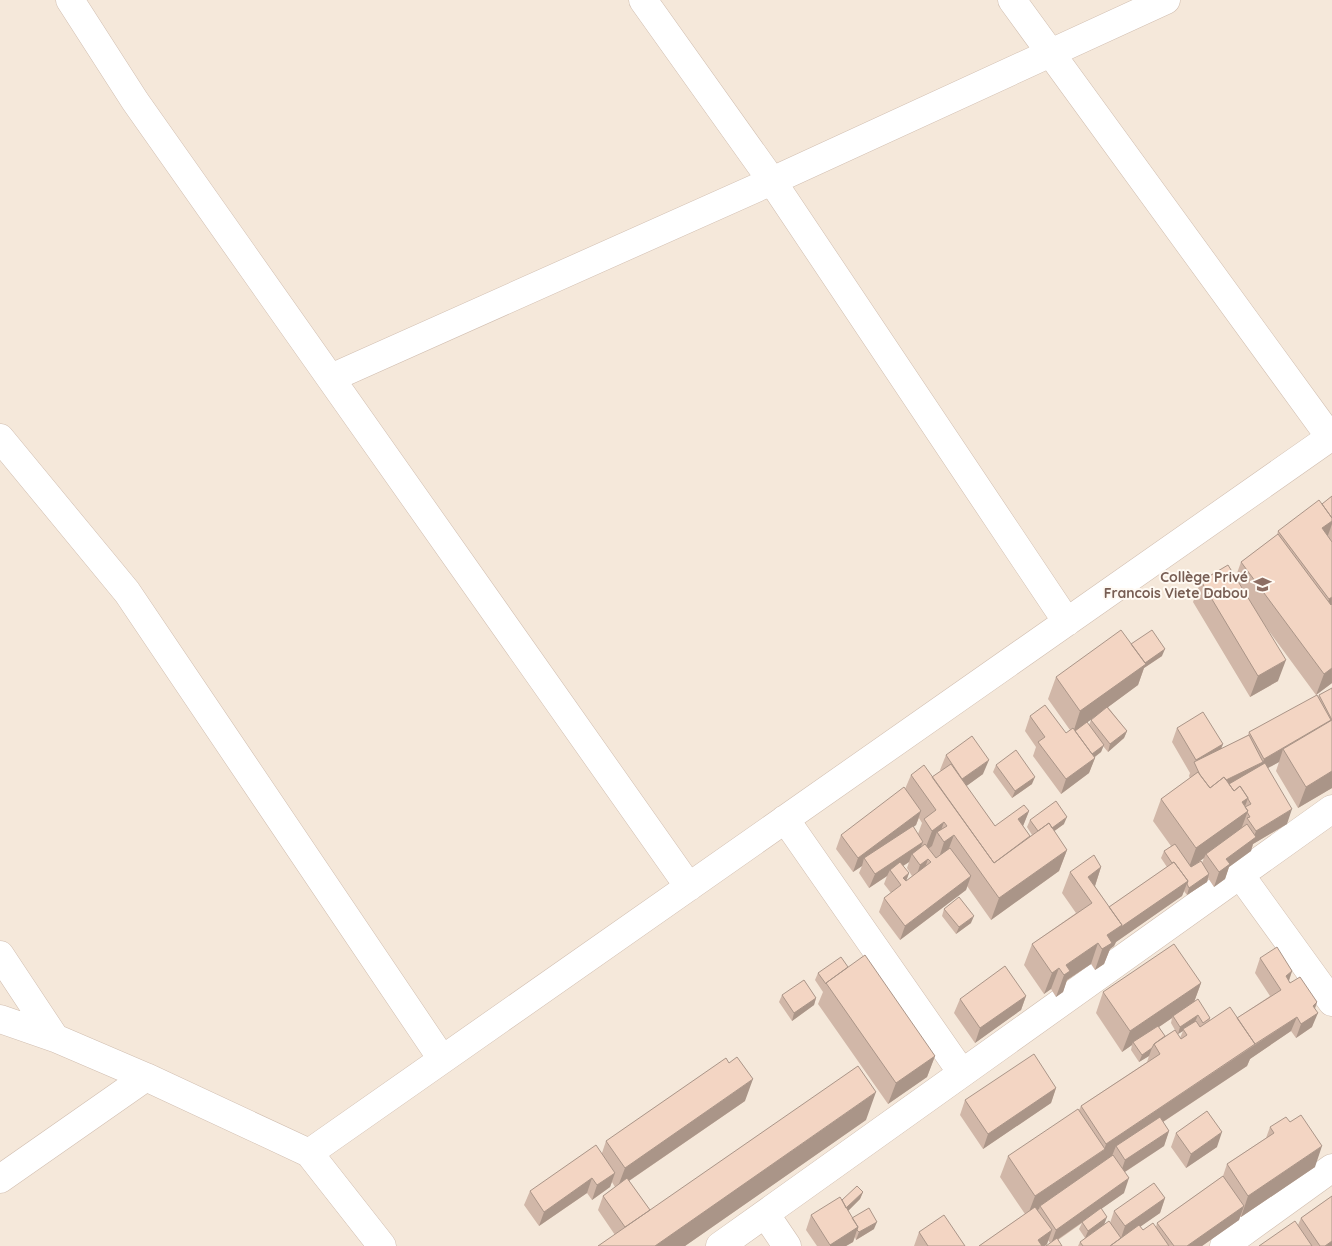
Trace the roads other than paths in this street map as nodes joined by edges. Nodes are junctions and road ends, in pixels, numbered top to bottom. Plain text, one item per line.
1 (70, 0) edge
2 (643, 0) edge
3 (1012, 0) edge
4 (1166, 0) edge
5 (1051, 53) junction
6 (772, 181) junction
7 (331, 378) junction
8 (1331, 436) edge
9 (0, 438) edge
10 (1067, 622) junction
11 (1332, 809) edge
12 (785, 819) junction
13 (1240, 876) junction
14 (689, 887) junction
15 (0, 955) edge
16 (1332, 1002) edge
17 (0, 1019) edge
18 (55, 1038) junction
19 (442, 1060) junction
20 (962, 1073) junction
21 (146, 1077) junction
22 (309, 1153) junction
23 (1332, 1168) edge
24 (0, 1179) edge
25 (766, 1215) junction
26 (382, 1246) edge
27 (720, 1246) edge
28 (787, 1246) edge
29 (1224, 1246) edge

1 - 7 street
2 - 6 street
3 - 5 street
4 - 5 street
5 - 6 street
5 - 8 street
6 - 7 street
6 - 10 street
7 - 14 street
8 - 10 street
9 - 19 street
10 - 12 street
11 - 13 street
12 - 14 street
12 - 20 street
13 - 16 street
13 - 20 street
14 - 19 street
15 - 18 street
17 - 18 street
18 - 21 street
19 - 22 street
20 - 25 street
21 - 22 street
21 - 24 street
22 - 26 street
23 - 29 street
25 - 27 street
25 - 28 street

